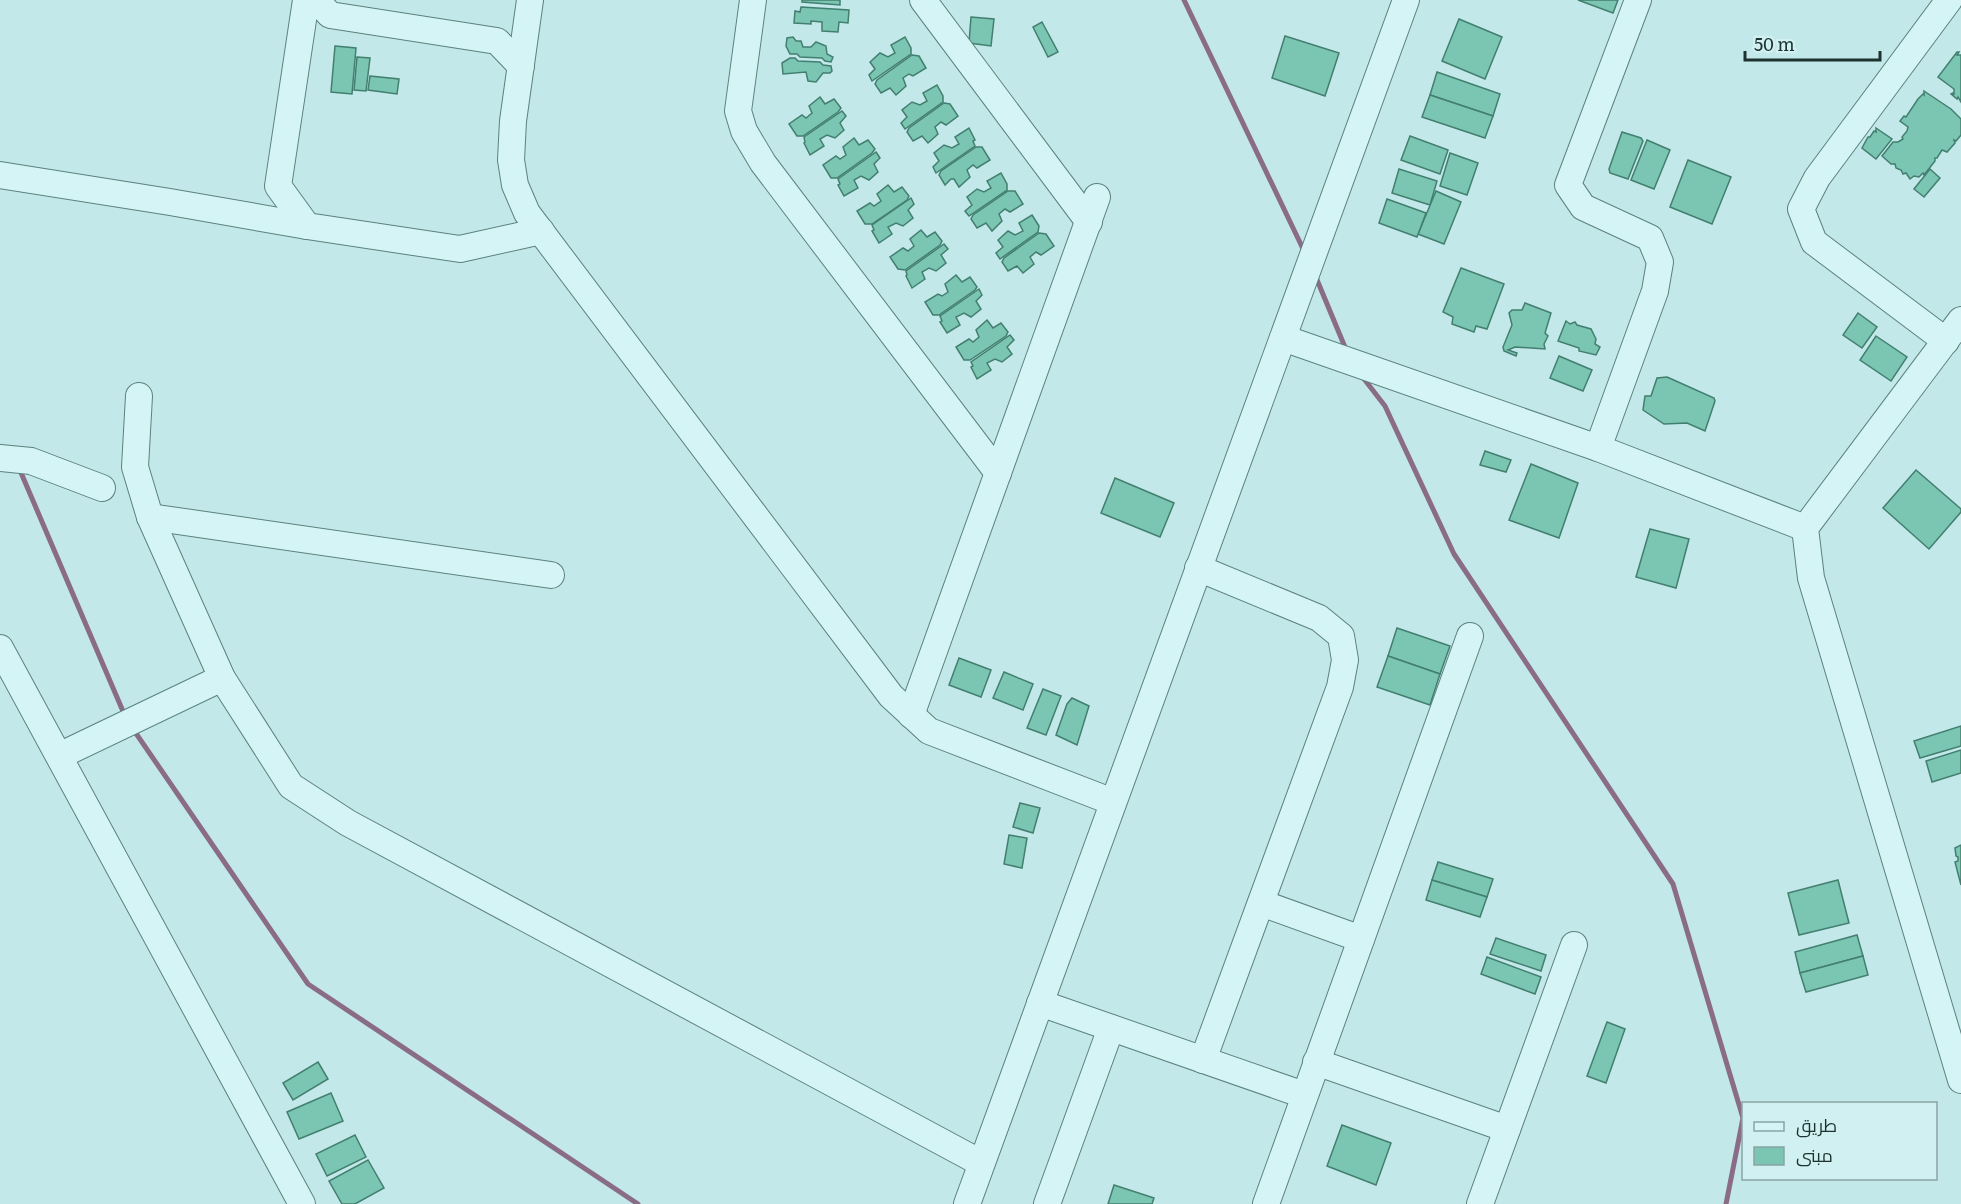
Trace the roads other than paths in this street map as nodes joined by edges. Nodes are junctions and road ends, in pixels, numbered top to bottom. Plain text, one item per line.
1 (530, 0) edge
2 (753, 0) edge
3 (923, 0) edge
4 (1406, 0) edge
5 (1638, 0) edge
6 (1949, 0) edge
7 (323, 8) edge
8 (304, 12) edge
9 (521, 66) junction
10 (0, 175) edge
11 (278, 186) junction
12 (1097, 197) dead end
13 (259, 218) junction
14 (1089, 222) junction
15 (307, 226) junction
16 (541, 231) junction
17 (1961, 321) edge
18 (1283, 338) junction
19 (1946, 341) junction
20 (139, 396) dead end
21 (1598, 448) junction
22 (0, 458) edge
23 (998, 474) junction
24 (102, 488) dead end
25 (150, 517) junction
26 (1805, 528) junction
27 (1198, 568) junction
28 (551, 575) dead end
29 (1470, 636) dead end
30 (0, 648) edge
31 (222, 678) junction
32 (911, 715) junction
33 (59, 756) junction
34 (1113, 802) junction
35 (1261, 903) junction
36 (1361, 939) junction
37 (1574, 945) dead end
38 (1040, 1003) junction
39 (1111, 1028) junction
40 (1203, 1060) junction
41 (1316, 1062) junction
42 (1961, 1080) edge
43 (1304, 1095) junction
44 (1507, 1129) junction
45 (981, 1163) junction
46 (302, 1204) edge
47 (966, 1204) edge
48 (1047, 1204) edge
49 (1266, 1204) edge
50 (1480, 1204) edge

1 - 9 street
2 - 23 street
3 - 14 street
4 - 18 street
5 - 21 street
6 - 19 street
7 - 8 street
7 - 9 street
8 - 11 street
9 - 16 street
10 - 13 street
11 - 13 street
11 - 15 street
12 - 14 street
13 - 15 street
14 - 23 street
15 - 16 street
16 - 32 street
17 - 19 street
18 - 21 street
18 - 27 street
19 - 26 street
20 - 25 street
21 - 26 street
22 - 24 street
23 - 32 street
25 - 28 street
25 - 31 street
26 - 42 street
27 - 34 street
27 - 35 street
29 - 36 street
30 - 33 street
31 - 33 street
31 - 45 street
32 - 34 street
33 - 46 street
34 - 38 street
35 - 36 street
35 - 40 street
36 - 41 street
37 - 44 street
38 - 39 street
38 - 45 street
39 - 40 street
39 - 48 street
40 - 43 street
41 - 43 street
41 - 44 street
43 - 49 street
44 - 50 street
45 - 47 street

